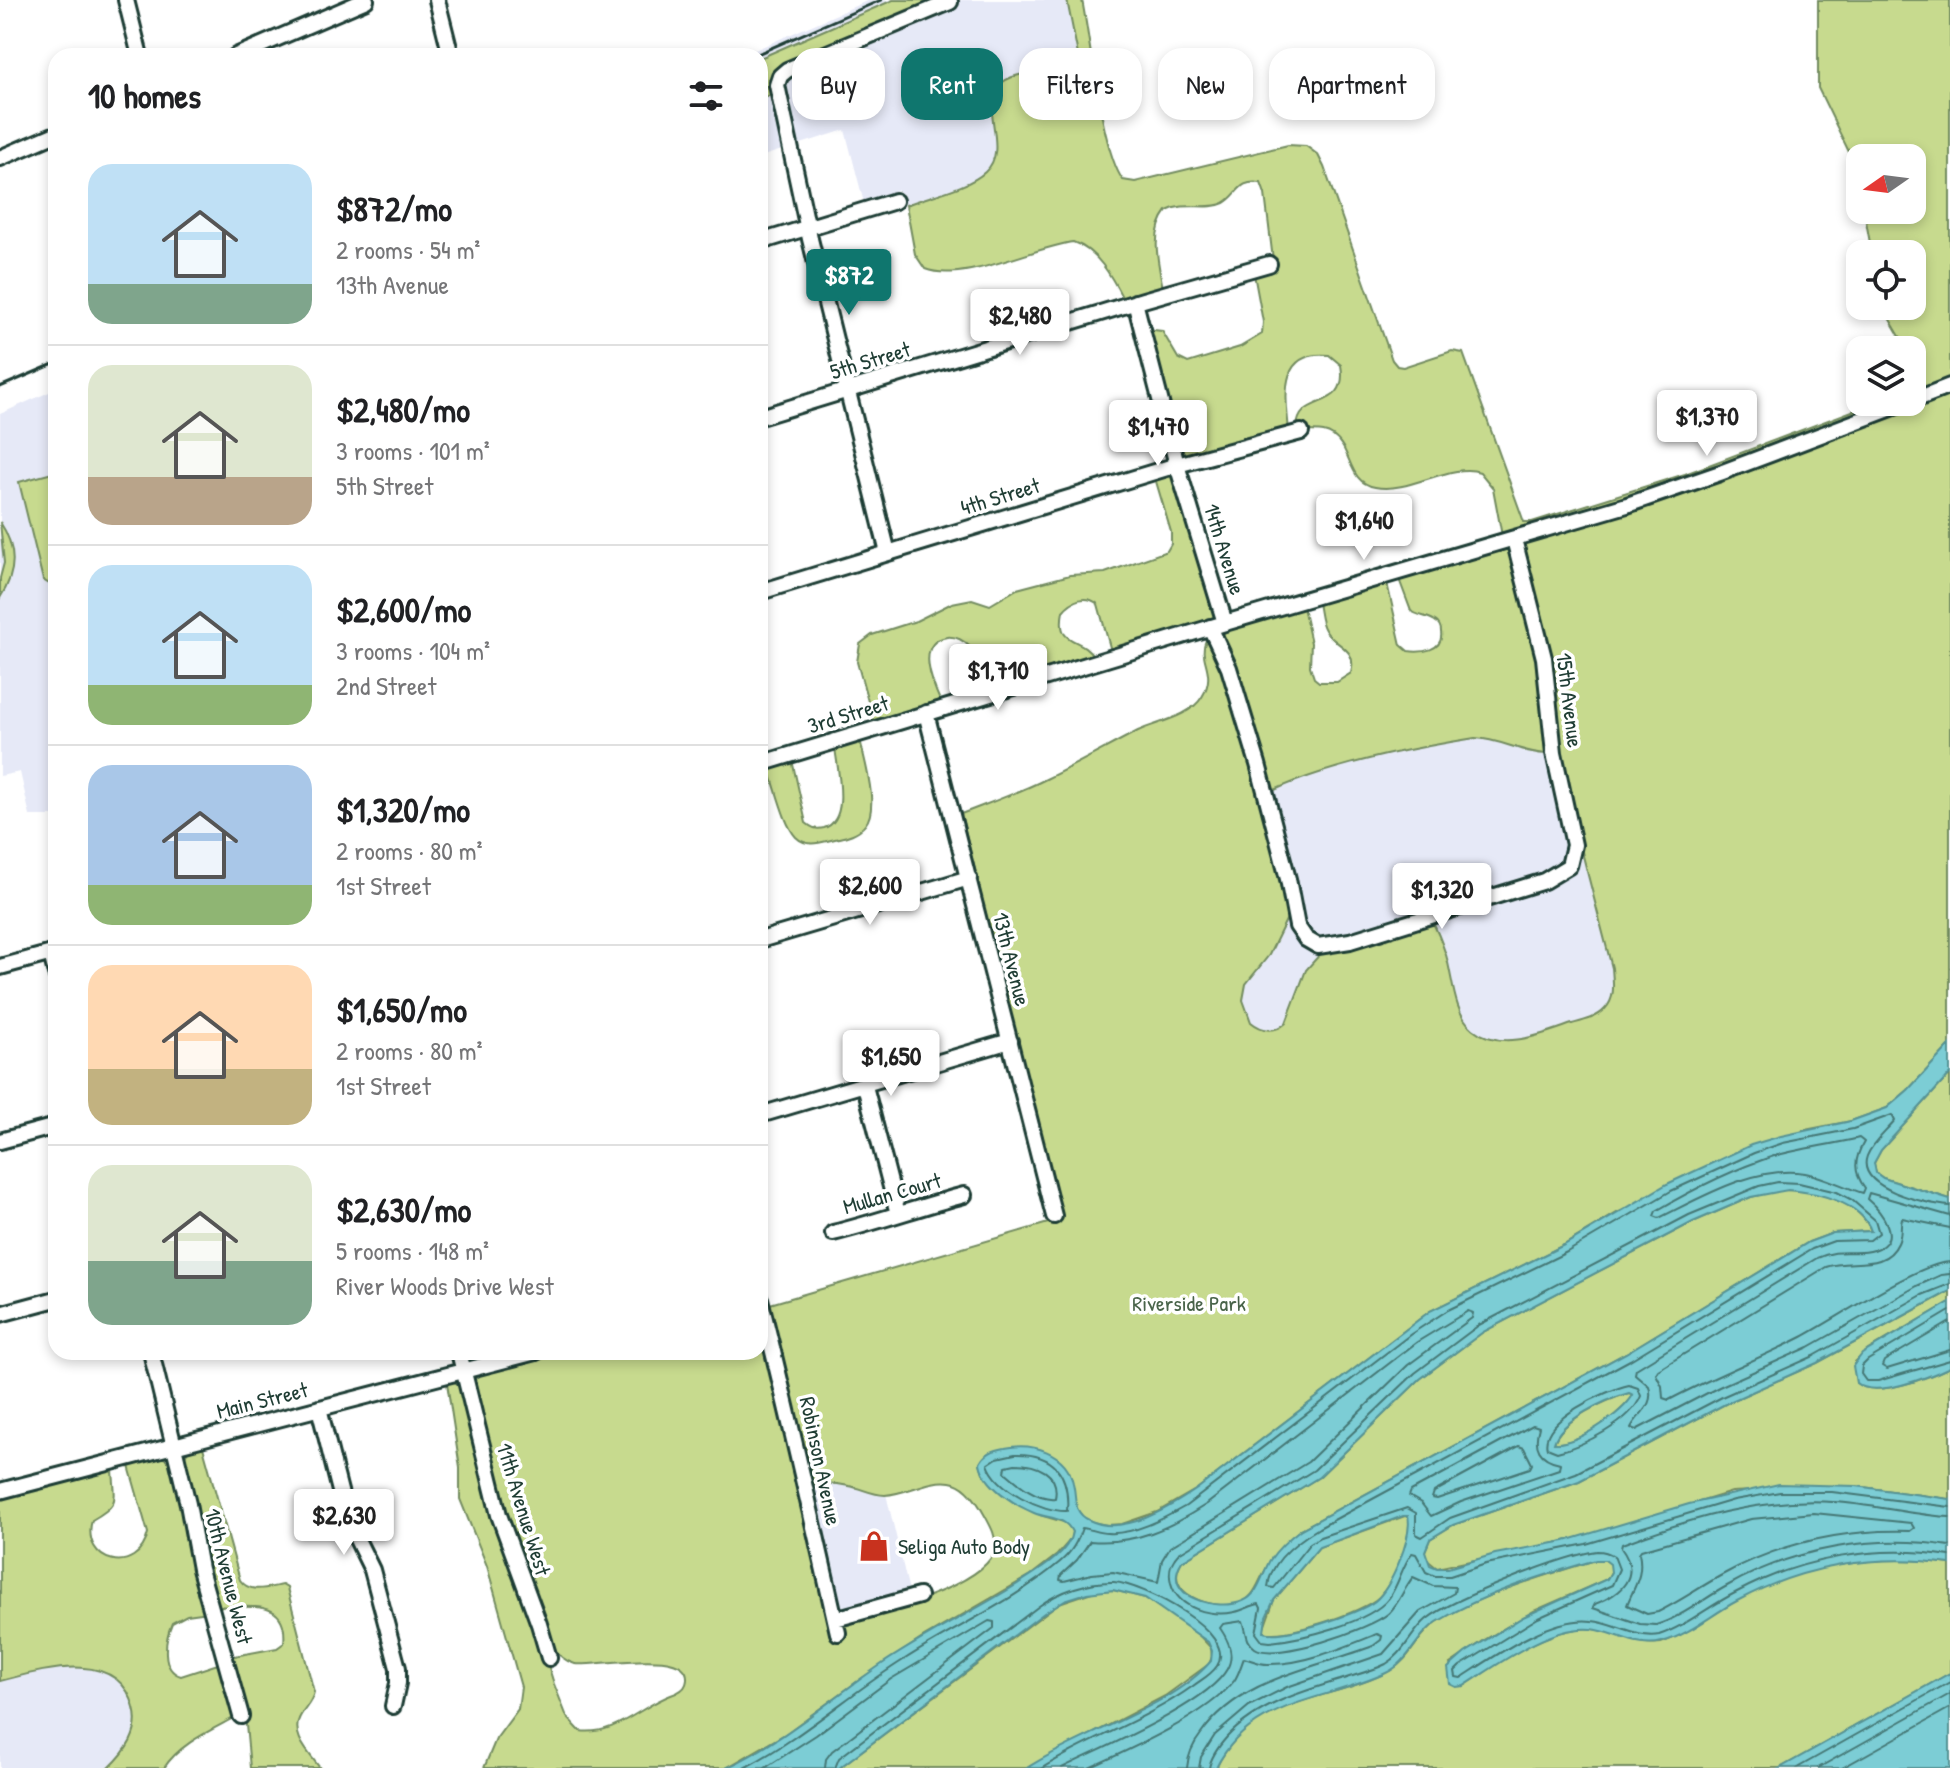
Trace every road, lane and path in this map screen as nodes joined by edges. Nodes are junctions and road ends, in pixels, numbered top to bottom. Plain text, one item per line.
1 (126, 0) edge
2 (366, 0) edge
3 (437, 0) edge
4 (950, 2) edge
5 (138, 48) edge
6 (255, 48) edge
7 (449, 48) edge
8 (48, 137) edge
9 (0, 158) edge
10 (895, 201) dead end
11 (807, 227) junction
12 (768, 239) edge
13 (1269, 264) dead end
14 (1135, 302) junction
15 (1950, 386) edge
16 (847, 390) junction
17 (1926, 395) edge
18 (768, 415) edge
19 (1870, 416) edge
20 (1301, 432) dead end
21 (1177, 465) junction
22 (1514, 539) junction
23 (888, 553) junction
24 (768, 590) edge
25 (1217, 625) junction
26 (926, 713) junction
27 (768, 762) edge
28 (969, 878) junction
29 (768, 938) edge
30 (1308, 941) joint
31 (48, 953) edge
32 (0, 967) edge
33 (1010, 1041) junction
34 (865, 1086) junction
35 (768, 1113) edge
36 (48, 1128) edge
37 (0, 1141) edge
38 (964, 1195) dead end
39 (898, 1214) junction
40 (1054, 1216) dead end
41 (833, 1233) dead end
42 (48, 1301) edge
43 (0, 1314) edge
44 (768, 1333) edge
45 (153, 1360) edge
46 (461, 1360) edge
47 (506, 1360) edge
48 (464, 1371) junction
49 (319, 1408) junction
50 (174, 1446) junction
51 (0, 1491) edge
52 (919, 1596) dead end
53 (549, 1658) dead end
54 (393, 1706) dead end
55 (241, 1716) dead end

1 - 5 street
2 - 6 street
3 - 7 street
4 - 11 street
8 - 9 street
10 - 11 street
11 - 12 street
11 - 16 street
13 - 14 street, 5th Street
14 - 16 street, 5th Street
14 - 21 street, 14th Avenue
15 - 17 street, 3rd Street
16 - 18 street, 5th Street
16 - 23 street
19 - 22 street, 3rd Street
20 - 21 street, 4th Street
21 - 23 street, 4th Street
21 - 25 street, 14th Avenue
22 - 25 street, 3rd Street
22 - 30 street, 15th Avenue
23 - 24 street, 4th Street
25 - 26 street, 3rd Street
25 - 30 street, 14th Avenue
26 - 27 street, 3rd Street
26 - 28 street, 13th Avenue
28 - 29 street
28 - 33 street, 13th Avenue
31 - 32 street
33 - 34 street
33 - 40 street, 13th Avenue
34 - 35 street
34 - 39 street
36 - 37 street
38 - 39 street, Mullan Court
39 - 41 street, Mullan Court
42 - 43 street
44 - 52 street, Robinson Avenue
45 - 50 street, 10th Avenue West
46 - 48 street, 11th Avenue West
47 - 48 street, Main Street
48 - 49 street, Main Street
48 - 53 street, 11th Avenue West
49 - 50 street, Main Street
49 - 54 street
50 - 51 street, Main Street
50 - 55 street, 10th Avenue West

